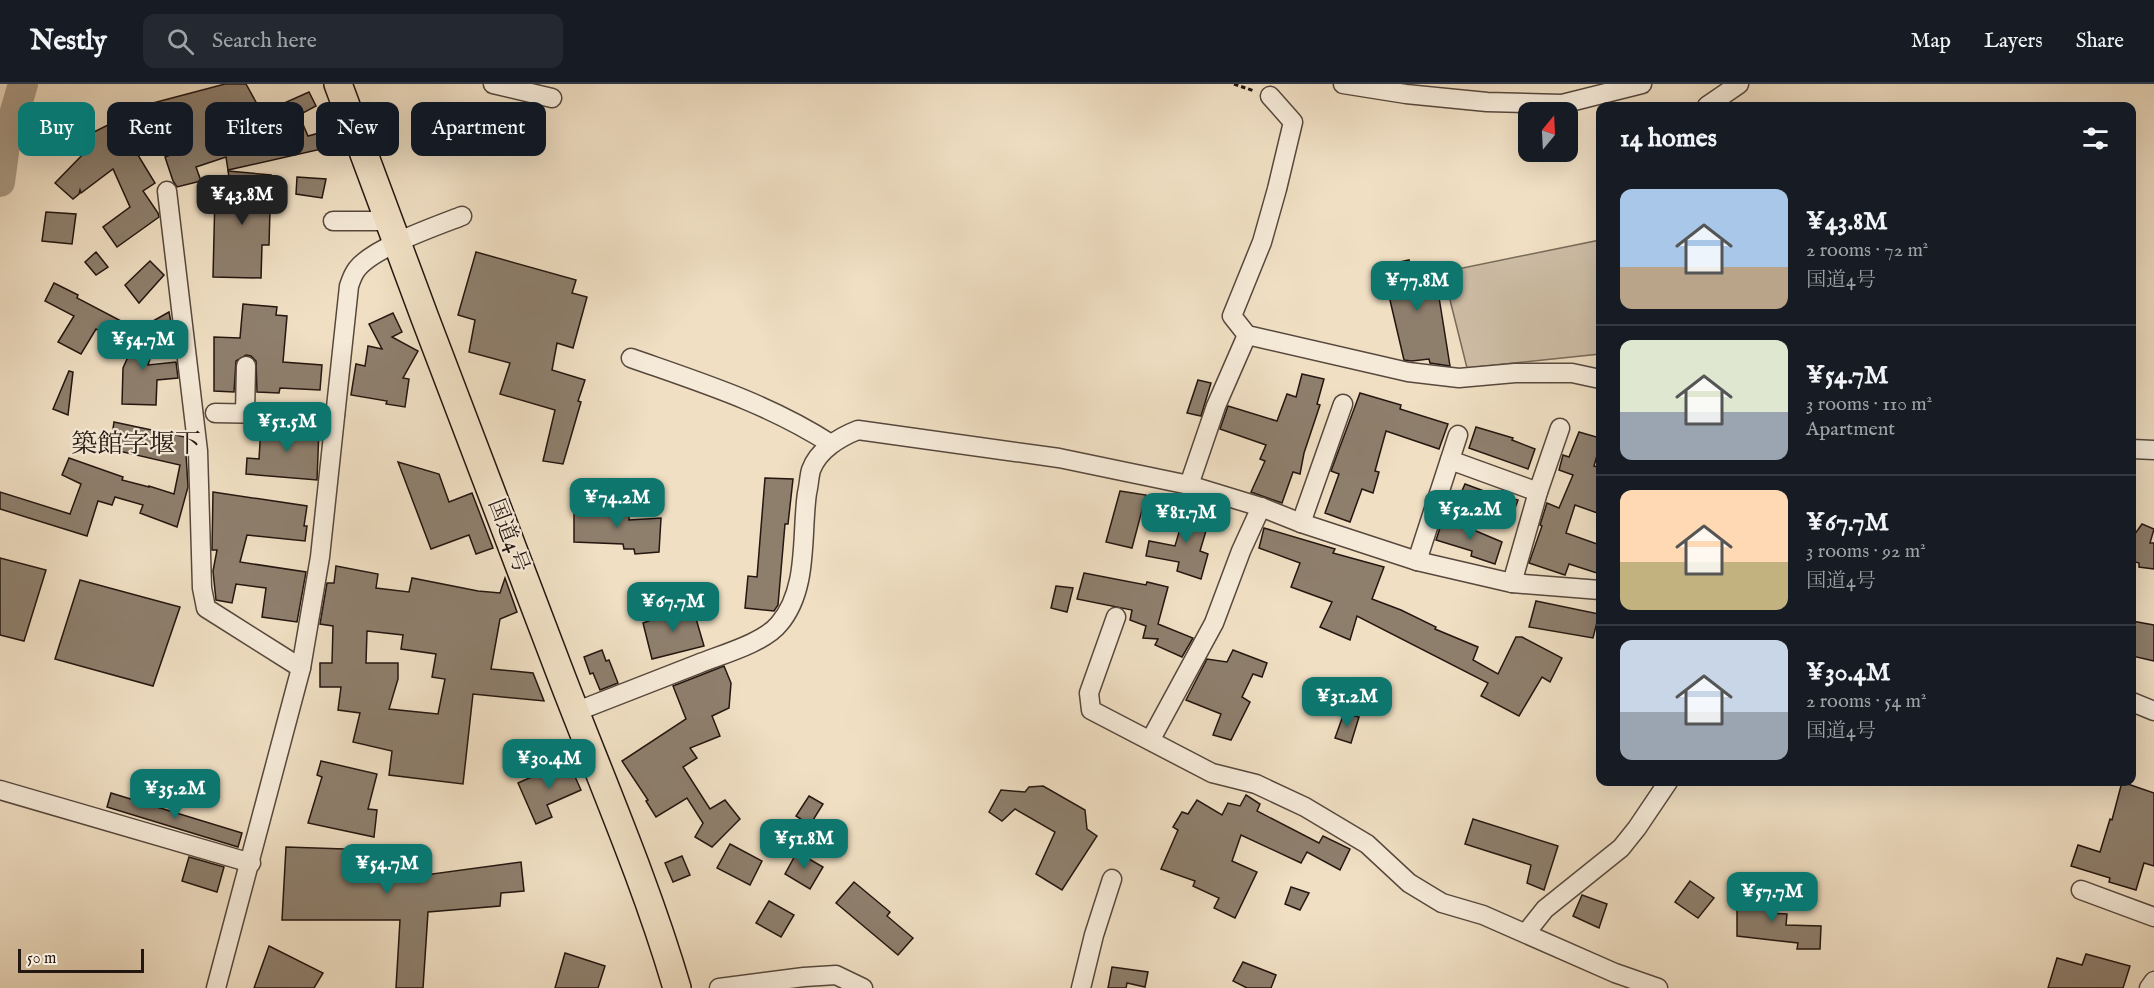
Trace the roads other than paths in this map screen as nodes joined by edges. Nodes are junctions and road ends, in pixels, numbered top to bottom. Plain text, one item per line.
1 (338, 84) edge
2 (494, 84) edge
3 (1343, 84) edge
4 (1642, 84) edge
5 (1739, 84) edge
6 (1270, 96) road end
7 (552, 98) dead end
8 (1713, 102) edge
9 (167, 191) dead end
10 (462, 216) dead end
11 (333, 221) dead end
12 (392, 232) junction
13 (1247, 335) junction
14 (631, 358) dead end
15 (246, 366) dead end
16 (1596, 378) edge
17 (1343, 404) dead end
18 (215, 413) dead end
19 (245, 413) junction
20 (336, 415) junction
21 (1560, 428) dead end
22 (1458, 435) dead end
23 (831, 444) junction
24 (2136, 449) edge
25 (2154, 450) edge
26 (1450, 460) junction
27 (1189, 485) junction
28 (1538, 492) junction
29 (1261, 507) junction
30 (1301, 523) junction
31 (1417, 561) junction
32 (1512, 583) junction
33 (1596, 590) edge
34 (1116, 617) dead end
35 (301, 668) junction
36 (2136, 704) edge
37 (2154, 711) edge
38 (575, 712) junction
39 (1150, 739) junction
40 (1665, 786) edge
41 (0, 790) edge
42 (251, 863) junction
43 (1112, 879) dead end
44 (2081, 890) dead end
45 (2154, 917) edge
46 (1526, 933) junction
47 (2154, 981) edge
48 (674, 987) edge
49 (216, 988) edge
50 (719, 988) edge
51 (863, 988) edge
52 (1081, 988) edge
53 (1658, 988) edge
54 (2149, 988) edge

1 - 12 highway, 国道4号
2 - 7 street
3 - 4 street
5 - 8 street
6 - 13 street
9 - 35 street
10 - 12 street
11 - 12 street
12 - 20 street
12 - 38 highway, 国道4号
13 - 16 street
13 - 27 street
14 - 23 street
15 - 19 street
17 - 30 street
18 - 19 street
19 - 20 street
20 - 35 street
21 - 28 street
22 - 26 street
23 - 27 street
23 - 38 street
24 - 25 street
26 - 28 street
26 - 31 street
27 - 29 street
28 - 32 street
29 - 30 street
29 - 39 street
30 - 31 street
31 - 32 street
32 - 33 street
34 - 39 street
35 - 42 street
36 - 37 street
38 - 48 highway, 国道4号
39 - 46 street
40 - 46 street
41 - 42 street
42 - 49 street
43 - 52 street
44 - 45 street
46 - 53 street
47 - 54 street
50 - 51 street

